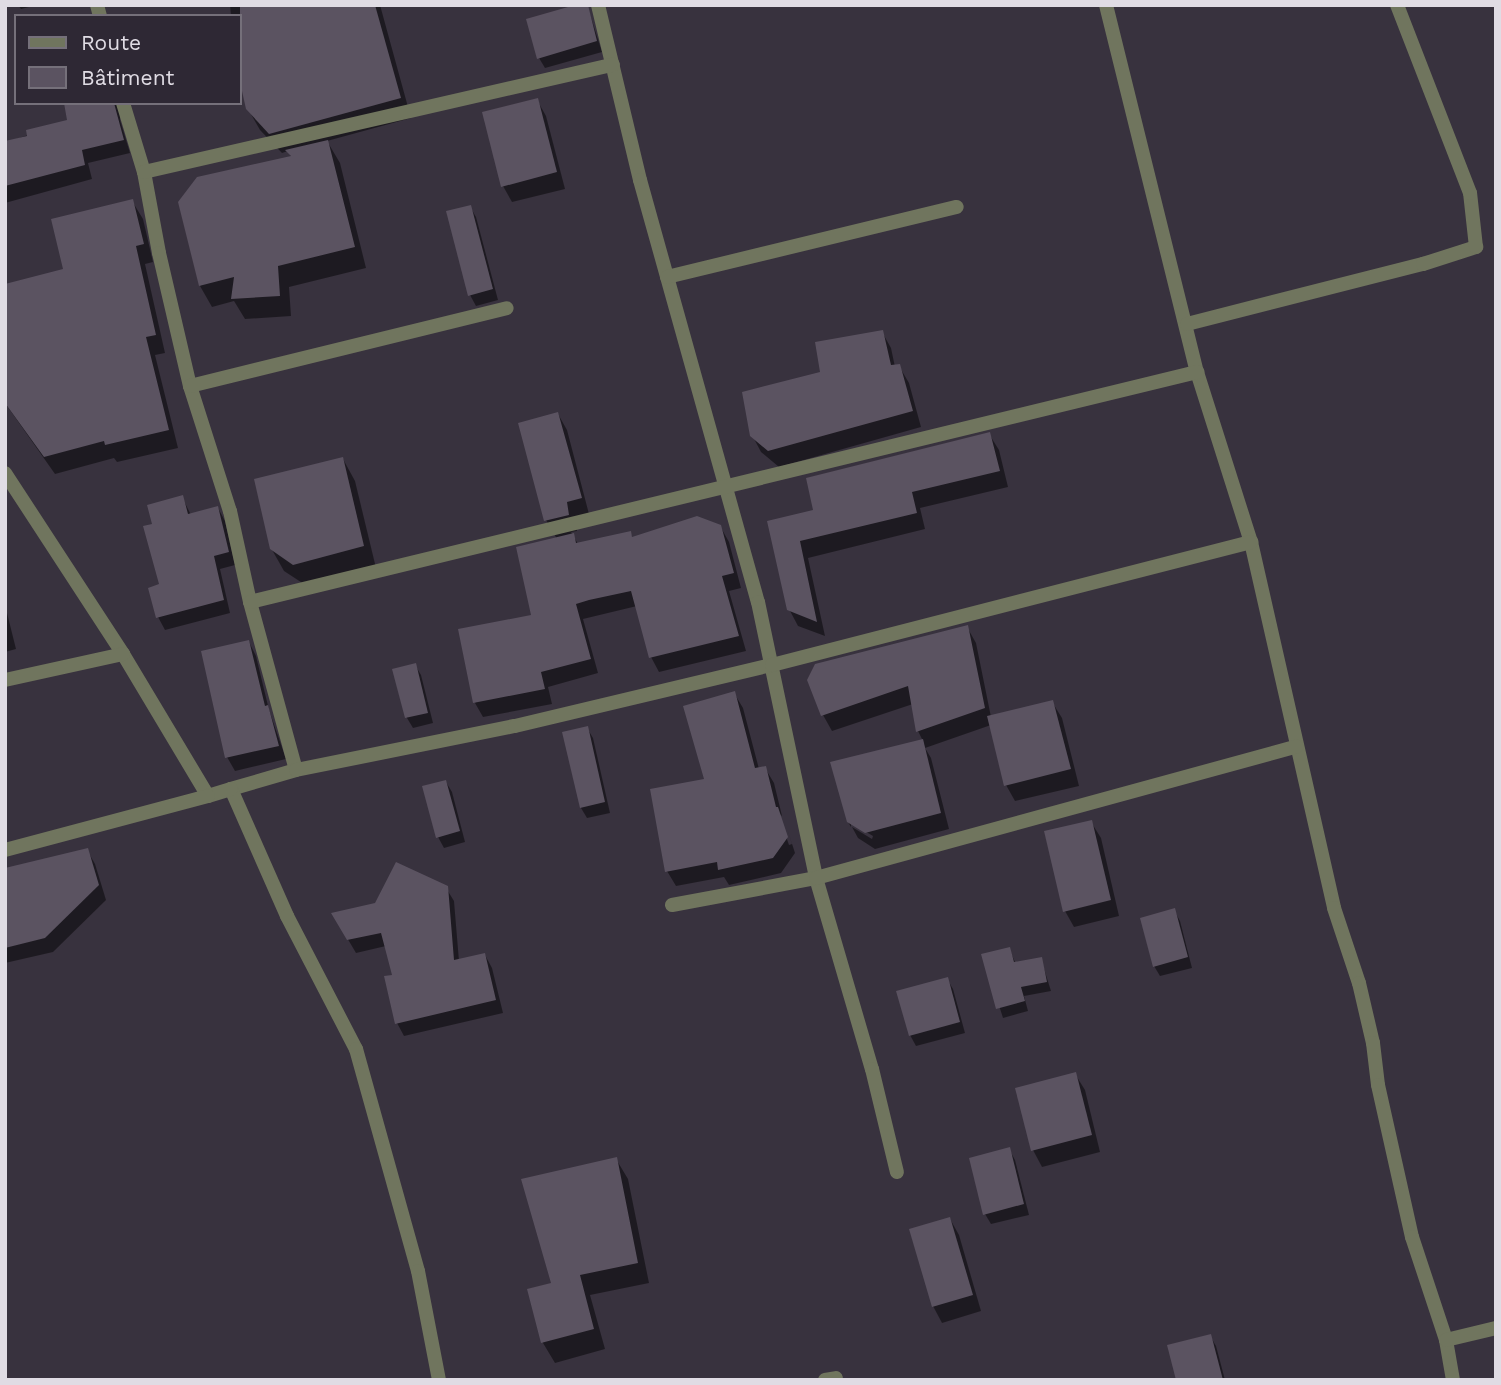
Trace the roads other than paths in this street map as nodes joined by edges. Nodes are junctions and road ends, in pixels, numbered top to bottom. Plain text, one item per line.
1 (598, 5) edge
2 (1106, 5) edge
3 (1397, 5) edge
4 (613, 65) junction
5 (124, 105) edge
6 (144, 172) junction
7 (957, 207) dead end
8 (667, 277) junction
9 (507, 308) dead end
10 (1186, 324) junction
11 (1197, 372) junction
12 (190, 386) junction
13 (5, 473) edge
14 (727, 486) junction
15 (1251, 542) junction
16 (250, 602) junction
17 (123, 654) junction
18 (772, 665) junction
19 (5, 680) edge
20 (1296, 747) junction
21 (296, 770) junction
22 (231, 789) junction
23 (208, 796) junction
24 (5, 850) edge
25 (816, 878) junction
26 (671, 905) dead end
27 (897, 1172) dead end
28 (1496, 1328) edge
29 (1446, 1340) junction
30 (439, 1380) edge
31 (1453, 1380) edge

1 - 4 street
2 - 10 street
3 - 10 street
4 - 6 street
4 - 8 street
5 - 6 street
6 - 12 street
7 - 8 street
8 - 14 street
9 - 12 street
10 - 11 street
11 - 14 street
11 - 15 street
12 - 16 street
13 - 17 street
14 - 16 street
14 - 18 street
15 - 18 street
15 - 20 street
16 - 21 street
17 - 19 street
17 - 23 street
18 - 21 street
18 - 25 street
20 - 25 street
20 - 29 street
21 - 22 street
22 - 23 street
22 - 30 street
23 - 24 street
25 - 26 street
25 - 27 street
28 - 29 street
29 - 31 street

